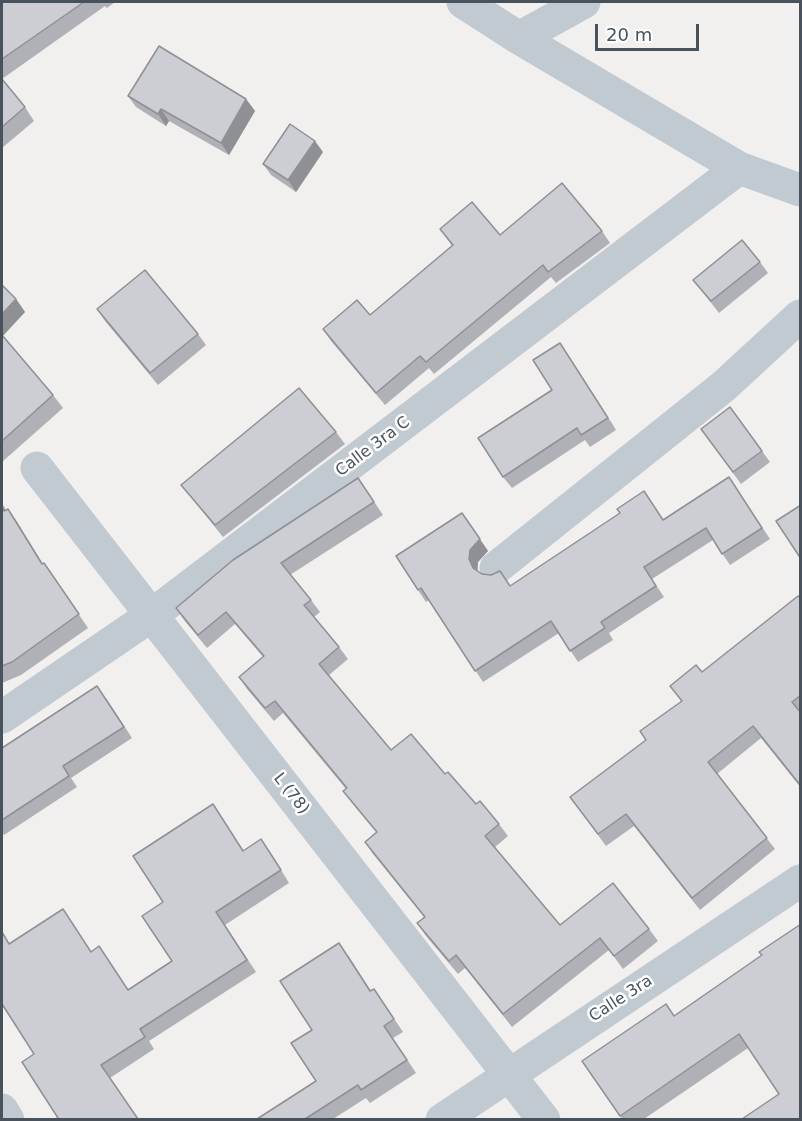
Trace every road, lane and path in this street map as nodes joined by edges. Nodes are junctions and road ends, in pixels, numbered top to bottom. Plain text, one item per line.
1 (463, 2) edge
2 (584, 2) edge
3 (519, 38) junction
4 (739, 168) junction
5 (801, 190) edge
6 (801, 316) edge
7 (37, 468) dead end
8 (496, 568) dead end
9 (152, 615) junction
10 (2, 717) edge
11 (801, 881) edge
12 (508, 1074) junction
13 (2, 1110) edge
14 (8, 1119) edge
15 (442, 1119) edge
16 (544, 1119) edge

1 - 3 street
2 - 3 street
3 - 4 street
4 - 5 street
4 - 9 street, Calle 3ra C
6 - 8 street
7 - 9 street, L (78)
9 - 10 street, Calle 3ra C
9 - 12 street, L (78)
11 - 12 street, Calle 3ra
12 - 15 street, Calle 3ra
12 - 16 street, L (78)
13 - 14 street

